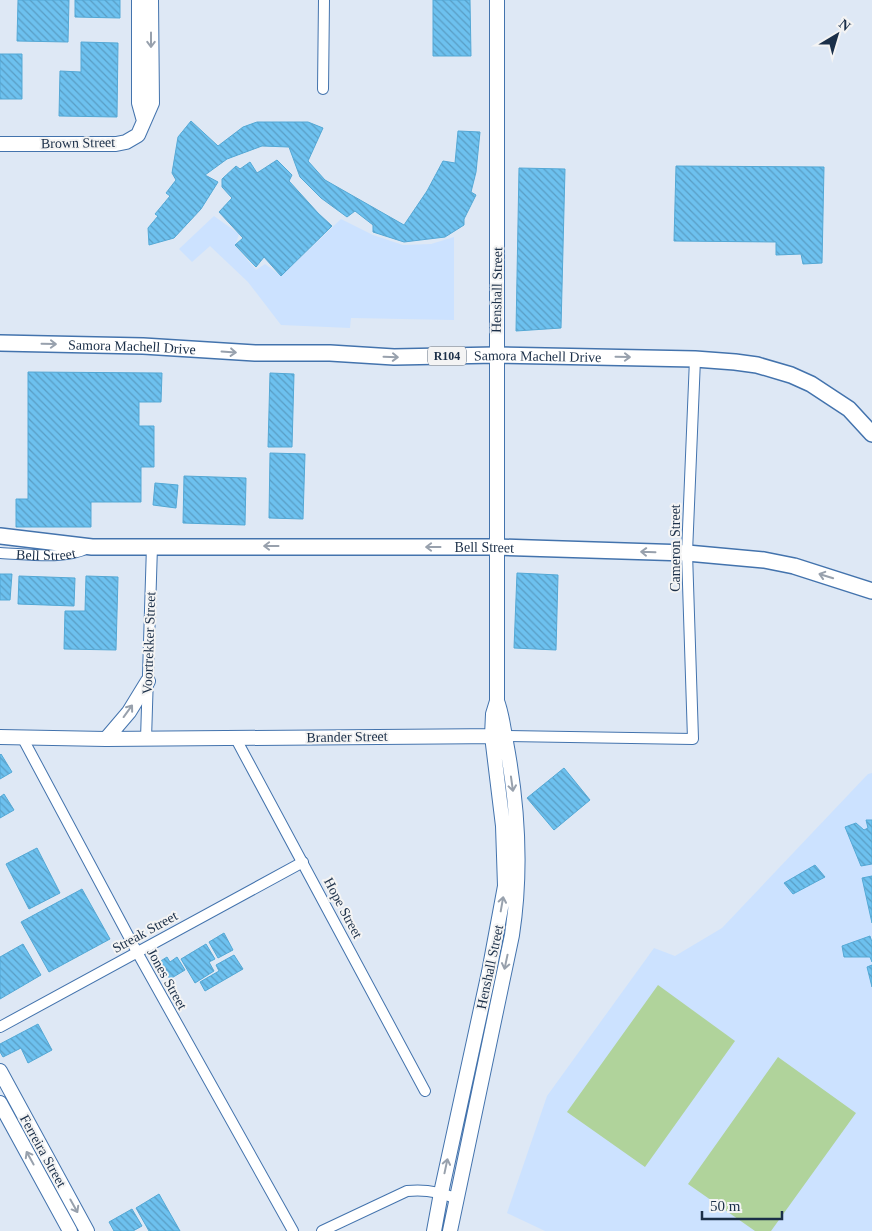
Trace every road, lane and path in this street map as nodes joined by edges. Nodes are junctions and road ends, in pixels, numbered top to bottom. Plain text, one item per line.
1 (138, 0) edge
2 (151, 0) edge
3 (324, 0) edge
4 (497, 0) edge
5 (323, 89) dead end
6 (144, 121) junction
7 (0, 144) edge
8 (0, 343) edge
9 (496, 355) junction
10 (695, 358) junction
11 (872, 434) edge
12 (0, 536) edge
13 (152, 546) junction
14 (92, 547) junction
15 (496, 547) junction
16 (0, 553) edge
17 (686, 553) junction
18 (872, 591) edge
19 (148, 681) junction
20 (0, 736) edge
21 (498, 736) junction
22 (22, 738) junction
23 (106, 739) junction
24 (146, 739) junction
25 (236, 739) junction
26 (694, 739) joint
27 (303, 862) junction
28 (137, 952) junction
29 (0, 1027) edge
30 (0, 1071) edge
31 (425, 1091) dead end
32 (0, 1103) edge
33 (449, 1196) junction
34 (70, 1231) edge
35 (87, 1231) edge
36 (293, 1231) edge
37 (322, 1231) edge
38 (434, 1231) edge
39 (450, 1231) edge

1 - 6 street
2 -> 6 street
3 - 5 street
4 - 9 street, Henshall Street
6 - 7 street, Brown Street
8 -> 9 main road, Samora Machell Drive / R104
9 -> 10 main road, Samora Machell Drive / R104
9 - 15 street, Henshall Street
10 - 11 main road, Samora Machell Drive / R104
10 - 17 street, Cameron Street
12 - 14 main road, Bell Street
13 - 14 main road, Bell Street
15 -> 13 main road, Bell Street
13 - 19 street, Voortrekker Street
14 - 16 street, Bell Street
17 -> 15 main road, Bell Street
15 - 21 street, Henshall Street
18 -> 17 main road, Bell Street
17 - 26 street, Cameron Street
23 -> 19 street
19 - 24 street, Voortrekker Street
20 - 22 street, Brander Street
21 - 25 street, Brander Street
21 - 26 street, Brander Street
21 - 33 street, Henshall Street
22 - 23 street, Brander Street
22 - 28 street, Jones Street
23 - 24 street, Brander Street
24 - 25 street, Brander Street
25 - 27 street, Hope Street
27 - 28 street, Streak Street
27 - 31 street, Hope Street
28 - 29 street, Streak Street
28 - 36 street, Jones Street
30 -> 35 street, Ferreira Street
34 -> 32 street, Ferreira Street
33 - 37 street
33 - 38 street, Henshall Street
33 - 39 street, Henshall Street

